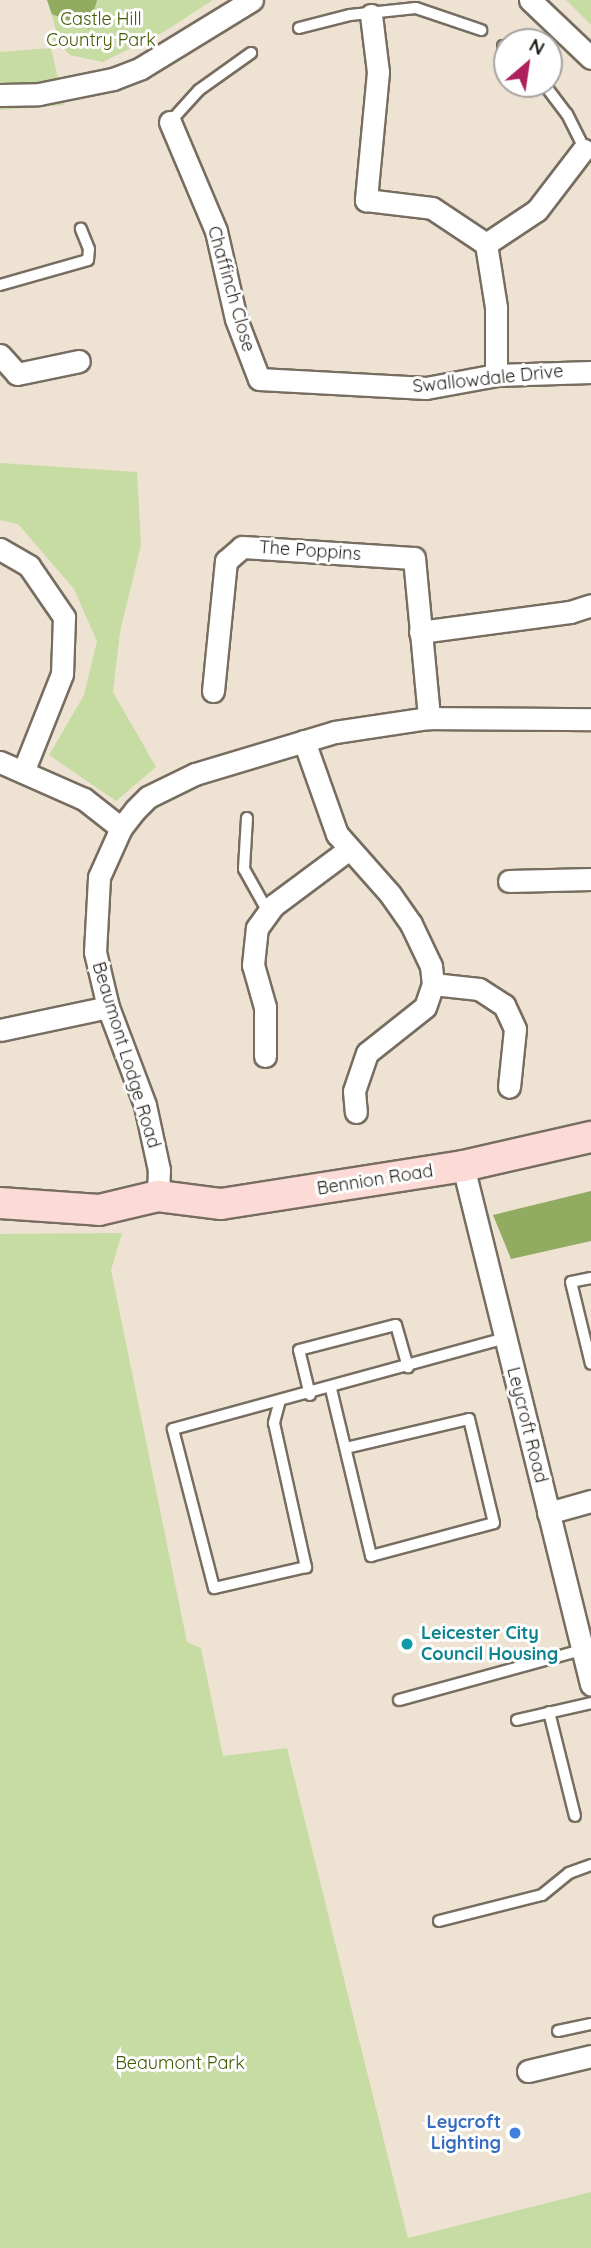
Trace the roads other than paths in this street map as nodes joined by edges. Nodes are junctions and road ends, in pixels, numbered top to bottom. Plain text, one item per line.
1 (252, 0) edge
2 (530, 0) edge
3 (371, 15) junction
4 (299, 28) dead end
5 (481, 30) dead end
6 (251, 53) dead end
7 (591, 58) edge
8 (0, 94) edge
9 (555, 98) edge
10 (170, 122) joint
11 (587, 153) edge
12 (81, 229) dead end
13 (486, 244) junction
14 (0, 285) edge
15 (0, 355) edge
16 (79, 361) dead end
17 (591, 372) edge
18 (496, 375) junction
19 (259, 379) joint
20 (0, 549) edge
21 (591, 605) edge
22 (420, 632) junction
23 (213, 691) dead end
24 (429, 718) junction
25 (591, 719) edge
26 (304, 741) junction
27 (0, 762) edge
28 (23, 772) junction
29 (247, 818) dead end
30 (121, 828) junction
31 (349, 849) junction
32 (591, 879) edge
33 (509, 881) dead end
34 (268, 912) junction
35 (433, 984) junction
36 (108, 1007) junction
37 (0, 1030) edge
38 (265, 1056) dead end
39 (509, 1087) dead end
40 (356, 1112) dead end
41 (591, 1137) edge
42 (463, 1166) junction
43 (158, 1196) junction
44 (4, 1204) edge
45 (591, 1278) edge
46 (505, 1338) junction
47 (591, 1364) edge
48 (408, 1367) junction
49 (331, 1389) junction
50 (310, 1395) junction
51 (279, 1404) junction
52 (346, 1448) junction
53 (591, 1501) edge
54 (548, 1513) junction
55 (582, 1650) junction
56 (591, 1684) edge
57 (399, 1700) dead end
58 (591, 1703) edge
59 (549, 1712) junction
60 (517, 1720) dead end
61 (575, 1816) dead end
62 (591, 1865) edge
63 (439, 1921) dead end
64 (591, 2024) edge
65 (558, 2031) dead end
66 (591, 2056) edge
67 (528, 2071) dead end

1 - 8 street
2 - 7 street
3 - 4 lane
3 - 5 lane
3 - 13 street
6 - 10 lane
9 - 11 lane
10 - 19 street, Chaffinch Close
11 - 13 street
12 - 14 lane
13 - 18 street
15 - 16 street
17 - 18 street, Swallowdale Drive
18 - 19 street, Swallowdale Drive
20 - 28 street
21 - 22 street
22 - 23 street, The Poppins
22 - 24 street, The Poppins
24 - 25 street, Beaumont Lodge Road
24 - 26 street, Beaumont Lodge Road
26 - 30 street, Beaumont Lodge Road
26 - 31 street
27 - 28 street
28 - 30 street
29 - 34 lane
30 - 36 street, Beaumont Lodge Road
31 - 34 street
31 - 35 street
32 - 33 street
34 - 38 street
35 - 39 street
35 - 40 street
36 - 37 street
36 - 43 street, Beaumont Lodge Road
41 - 42 street, Bennion Road
42 - 43 street, Bennion Road
42 - 46 street, Leycroft Road
43 - 44 street
45 - 47 lane
46 - 48 lane
46 - 54 street, Leycroft Road
48 - 49 lane
48 - 50 lane
49 - 50 lane
49 - 52 lane
50 - 51 lane
51 - 51 lane
52 - 52 lane
53 - 54 street
54 - 55 street, Leycroft Road
55 - 56 street, Leycroft Road
55 - 57 lane
58 - 59 lane
59 - 60 lane
59 - 61 lane
62 - 63 lane
64 - 65 lane
66 - 67 street

